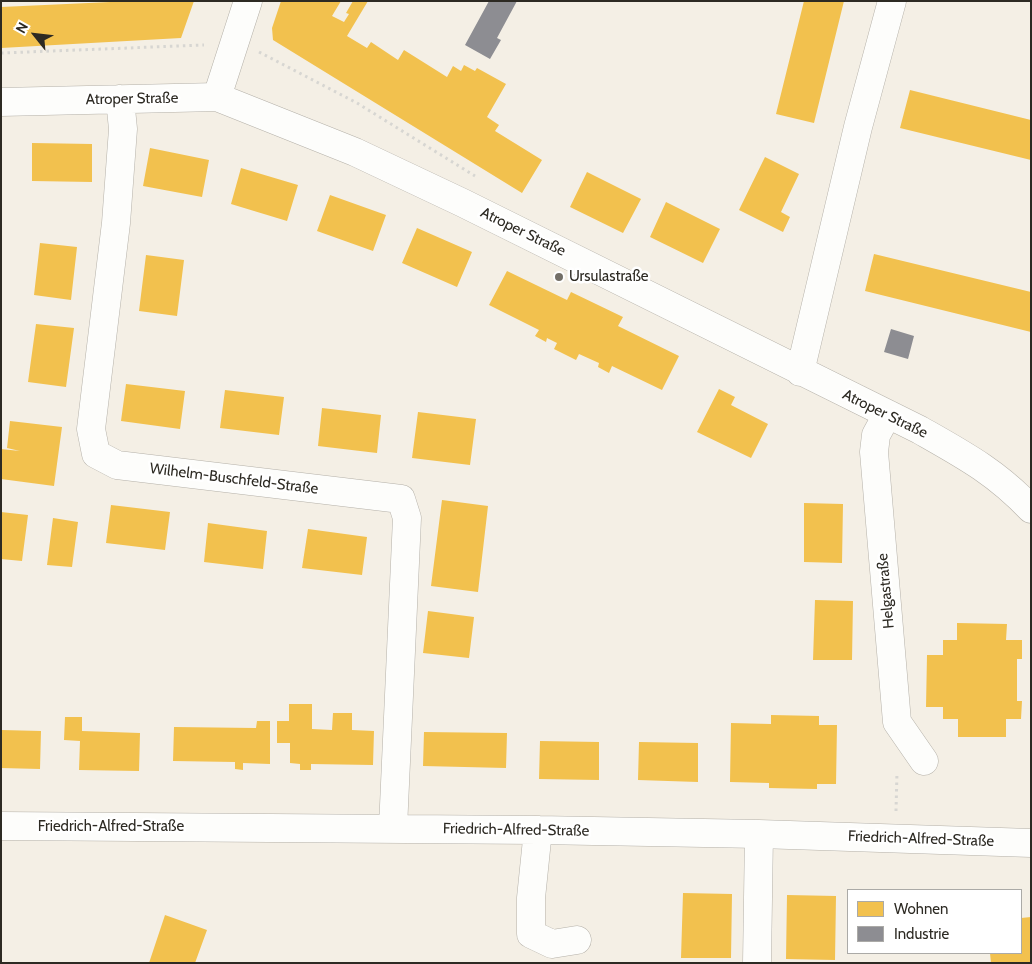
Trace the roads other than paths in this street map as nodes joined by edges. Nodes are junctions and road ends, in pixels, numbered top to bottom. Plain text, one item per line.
1 (248, 1) edge
2 (892, 1) edge
3 (217, 97) junction
4 (120, 99) junction
5 (1, 102) edge
6 (800, 372) junction
7 (887, 414) junction
8 (1031, 509) edge
9 (924, 761) dead end
10 (1, 826) edge
11 (394, 828) junction
12 (538, 830) junction
13 (759, 834) junction
14 (1031, 843) edge
15 (578, 940) dead end
16 (756, 963) edge

1 - 3 street
2 - 6 street
3 - 4 street, Atroper Straße
3 - 6 street, Atroper Straße
4 - 5 street, Atroper Straße
4 - 11 street, Wilhelm-Buschfeld-Straße
6 - 7 street, Atroper Straße
7 - 8 street, Atroper Straße
7 - 9 street, Helgastraße
10 - 11 street, Friedrich-Alfred-Straße
11 - 12 street, Friedrich-Alfred-Straße
12 - 13 street, Friedrich-Alfred-Straße
12 - 15 street
13 - 14 street, Friedrich-Alfred-Straße
13 - 16 street

